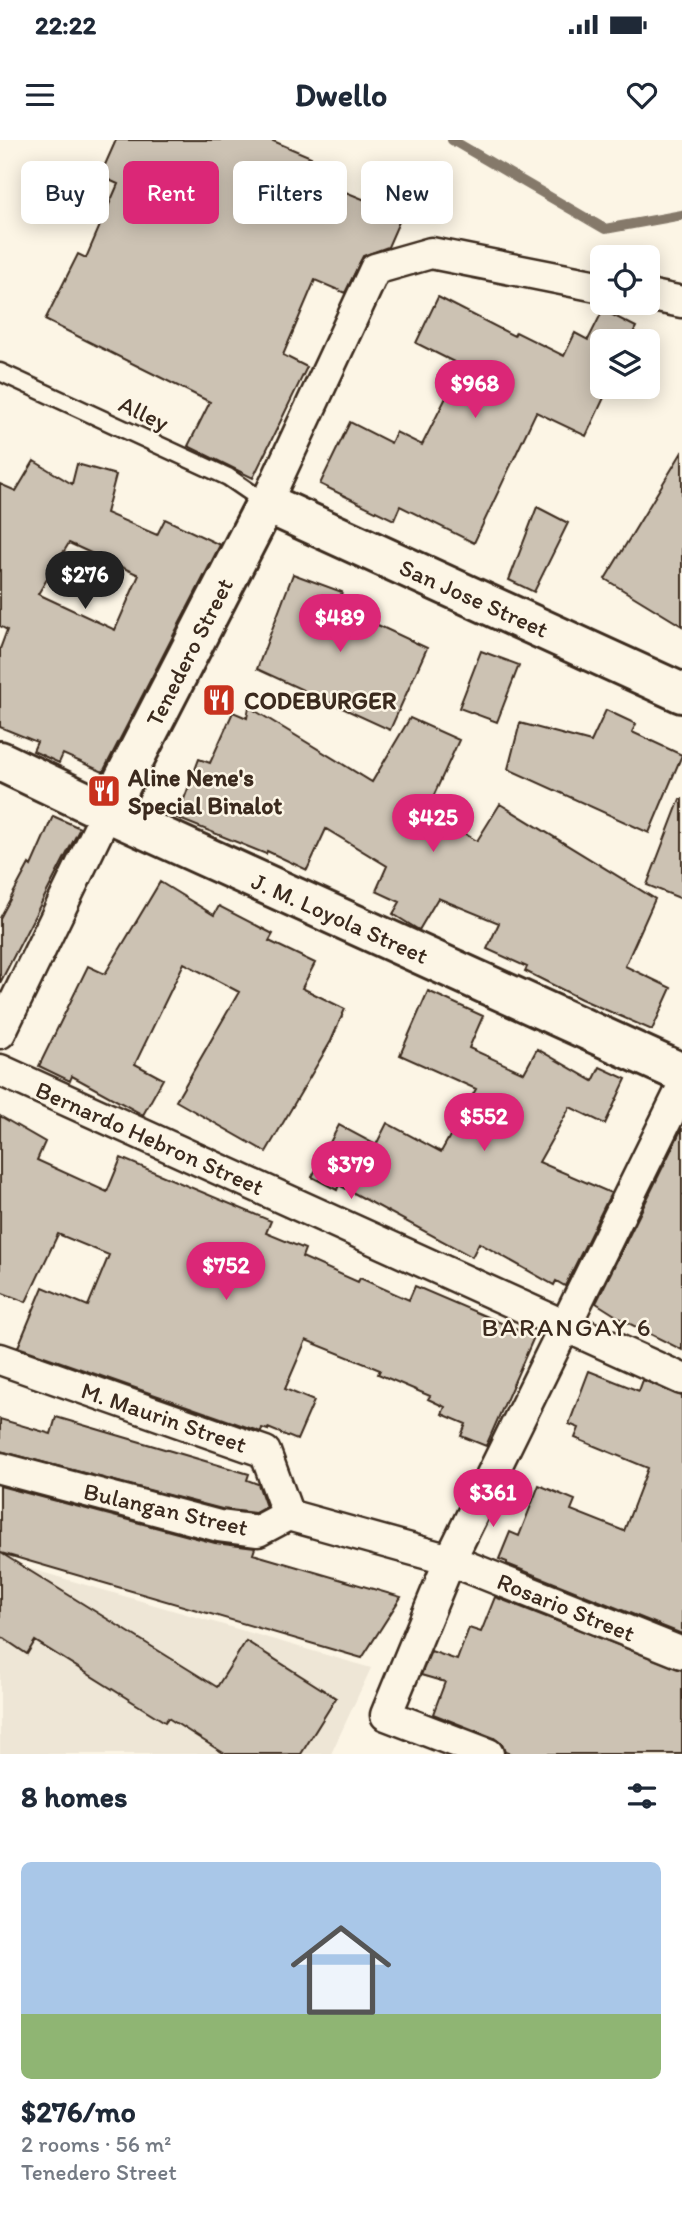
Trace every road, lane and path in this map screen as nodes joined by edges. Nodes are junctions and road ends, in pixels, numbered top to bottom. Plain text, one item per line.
1 (590, 284) edge
2 (660, 297) edge
3 (682, 302) edge
4 (0, 372) edge
5 (265, 503) junction
6 (682, 692) edge
7 (0, 761) edge
8 (107, 812) junction
9 (0, 1033) edge
10 (0, 1070) edge
11 (682, 1073) edge
12 (682, 1088) edge
13 (565, 1326) junction
14 (0, 1359) edge
15 (682, 1379) edge
16 (0, 1468) edge
17 (288, 1515) junction
18 (450, 1560) junction
19 (682, 1653) edge
20 (488, 1754) edge

1 - 5 street, Tenedero Street
2 - 3 street
4 - 5 lane, Alley
5 - 6 main road, San Jose Street
5 - 8 main road, Tenedero Street
7 - 8 main road, J. M. Loyola Street
8 - 9 street, Tenedero Street
8 - 11 main road, J. M. Loyola Street
10 - 13 street, Bernardo Hebron Street
12 - 13 street
13 - 15 street, Bernardo Hebron Street
13 - 18 street
14 - 17 street, M. Maurin Street
16 - 17 street, Bulangan Street
17 - 18 street
18 - 19 street, Rosario Street
18 - 20 street

